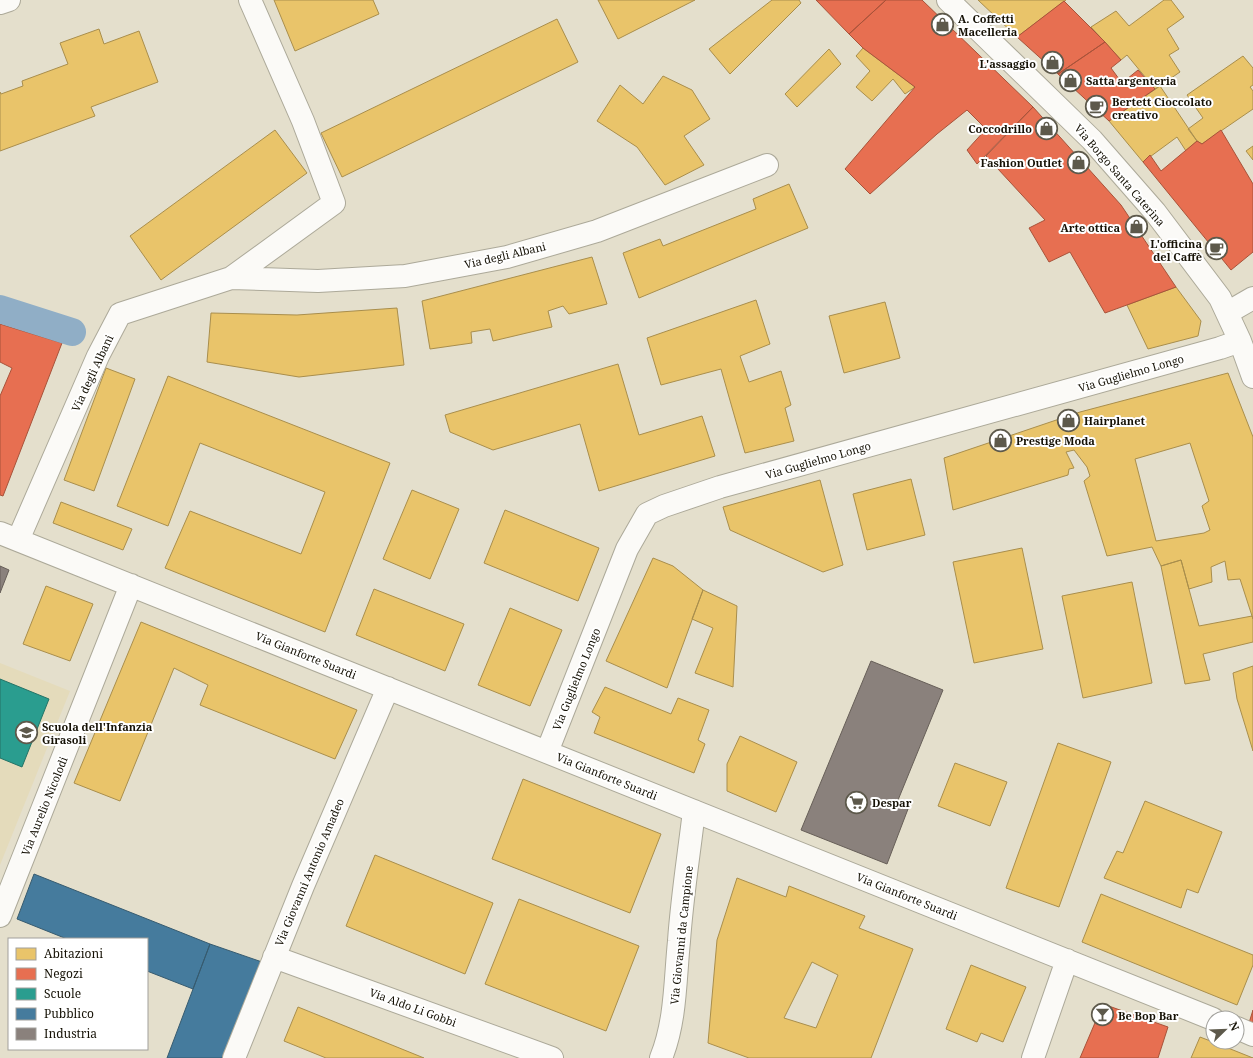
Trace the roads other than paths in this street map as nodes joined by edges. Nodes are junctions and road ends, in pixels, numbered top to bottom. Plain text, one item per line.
1 (9, 0) edge
2 (250, 0) edge
3 (948, 0) edge
4 (0, 3) edge
5 (767, 166) dead end
6 (231, 278) junction
7 (1253, 298) edge
8 (1227, 313) junction
9 (1240, 341) junction
10 (1253, 377) edge
11 (9, 536) edge
12 (132, 585) junction
13 (388, 688) junction
14 (547, 752) junction
15 (694, 811) junction
16 (0, 916) edge
17 (274, 957) junction
18 (1067, 960) junction
19 (1205, 1016) edge
20 (234, 1058) edge
21 (552, 1058) edge
22 (661, 1058) edge
23 (1033, 1058) edge

1 - 4 street
2 - 6 street, Via degli Albani
3 - 8 street, Via Borgo Santa Caterina
5 - 6 street, Via degli Albani
6 - 11 street, Via degli Albani
7 - 8 street
8 - 9 street, Via Borgo Santa Caterina
9 - 10 street, Via Borgo Santa Caterina
9 - 14 street, Via Guglielmo Longo
11 - 12 street, Via Gianforte Suardi
12 - 13 street, Via Gianforte Suardi
12 - 16 street, Via Aurelio Nicolodi
13 - 14 street, Via Gianforte Suardi
13 - 17 street, Via Giovanni Antonio Amadeo
14 - 15 street, Via Gianforte Suardi
15 - 18 street, Via Gianforte Suardi
15 - 22 street, Via Giovanni da Campione
17 - 20 street, Via Giovanni Antonio Amadeo
17 - 21 street, Via Aldo Li Gobbi
18 - 19 street, Via Gianforte Suardi
18 - 23 street

